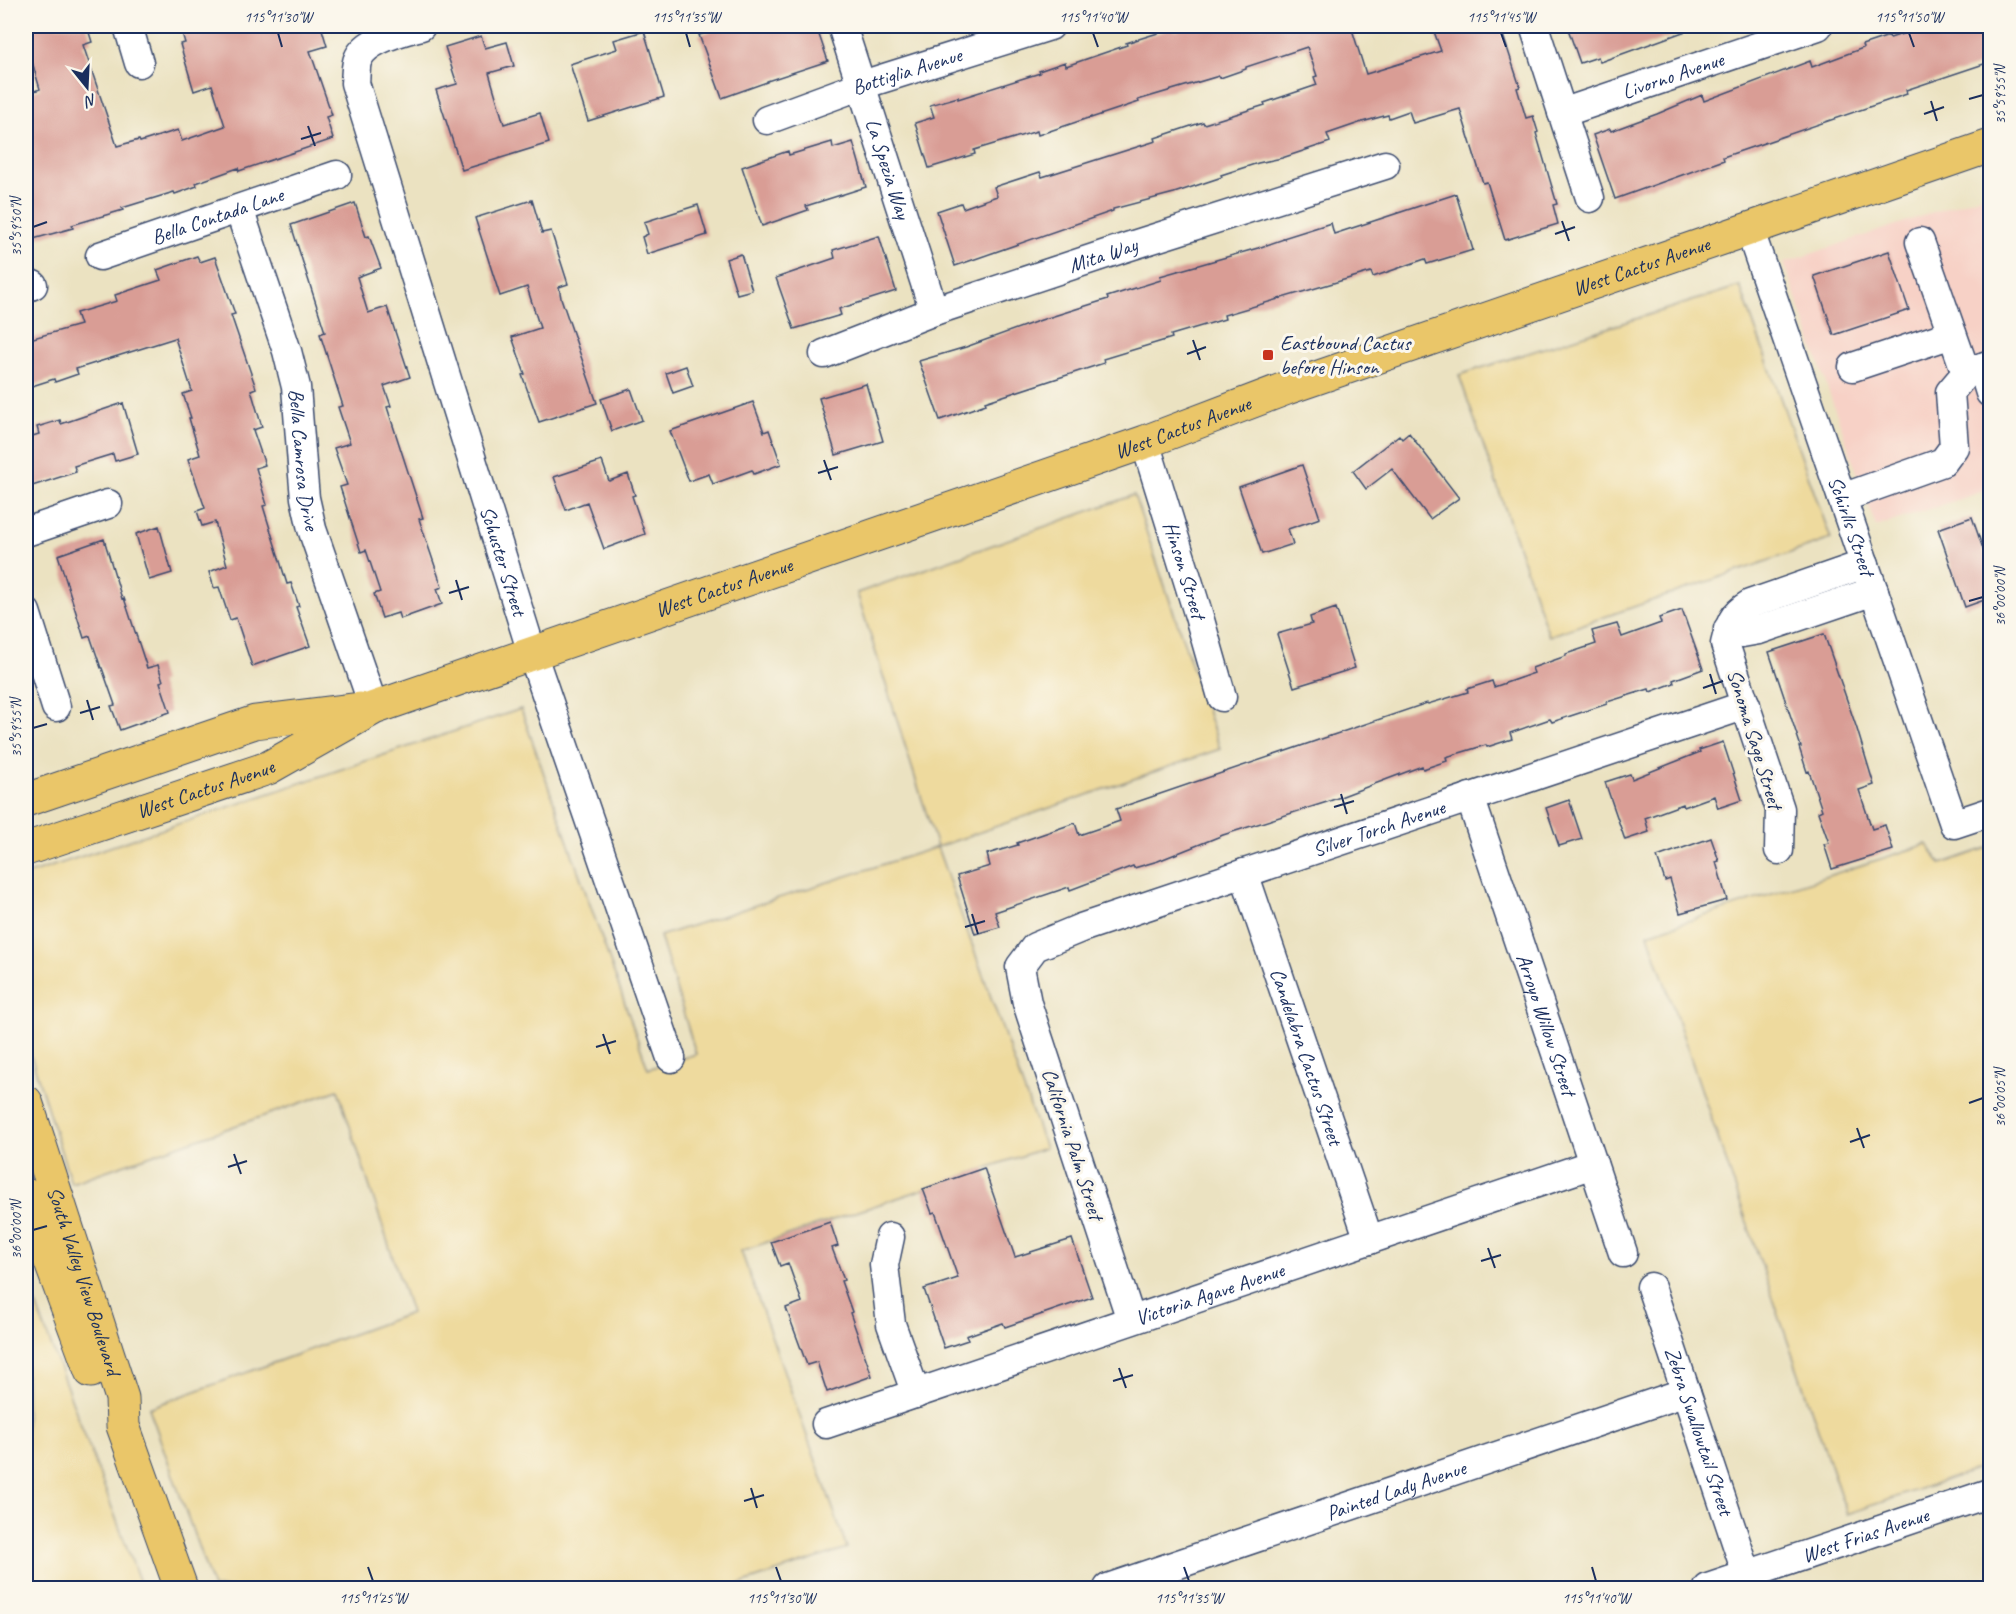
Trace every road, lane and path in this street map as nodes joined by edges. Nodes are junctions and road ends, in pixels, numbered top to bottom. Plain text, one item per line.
1 (128, 26) edge
2 (421, 26) edge
3 (842, 26) edge
4 (1050, 26) edge
5 (1534, 26) edge
6 (1818, 26) edge
7 (140, 63) dead end
8 (862, 86) junction
9 (1562, 113) junction
10 (767, 120) dead end
11 (1990, 146) edge
12 (1385, 165) dead end
13 (337, 175) dead end
14 (1590, 198) dead end
15 (239, 209) junction
16 (1749, 228) junction
17 (1920, 242) dead end
18 (100, 256) dead end
19 (934, 311) junction
20 (1952, 334) junction
21 (824, 354) dead end
22 (1853, 367) dead end
23 (1982, 374) edge
24 (1144, 442) junction
25 (1842, 498) junction
26 (108, 504) dead end
27 (26, 532) edge
28 (1865, 564) junction
29 (1874, 591) junction
30 (1780, 608) junction
31 (26, 612) edge
32 (532, 653) junction
33 (1222, 697) dead end
34 (1746, 705) junction
35 (56, 707) dead end
36 (374, 708) junction
37 (1470, 797) junction
38 (26, 800) edge
39 (1990, 812) edge
40 (26, 849) edge
41 (1779, 850) dead end
42 (1244, 873) junction
43 (1020, 967) joint
44 (671, 1058) dead end
45 (26, 1102) edge
46 (1593, 1164) junction
47 (26, 1195) edge
48 (890, 1237) dead end
49 (1369, 1240) junction
50 (1623, 1253) dead end
51 (1651, 1287) dead end
52 (1131, 1320) junction
53 (1686, 1392) junction
54 (916, 1394) junction
55 (826, 1424) dead end
56 (123, 1426) junction
57 (1990, 1493) edge
58 (1747, 1575) junction
59 (181, 1588) edge
60 (1108, 1588) edge
61 (1708, 1588) edge

1 - 7 street
2 - 32 street, Schuster Street
3 - 8 street, La Spezia Way
4 - 8 street, Bottiglia Avenue
5 - 9 street
6 - 9 street, Livorno Avenue
8 - 10 street, Bottiglia Avenue
8 - 19 street, La Spezia Way
9 - 14 street
11 - 16 main road, West Cactus Avenue
12 - 19 street, Mita Way
13 - 15 street, Bella Contada Lane
15 - 18 street, Bella Contada Lane
15 - 36 street, Bella Camrosa Drive
16 - 24 main road, West Cactus Avenue
16 - 25 street, Schirlls Street
17 - 20 street
19 - 21 street, Mita Way
20 - 22 street
20 - 23 street
23 - 25 street
24 - 32 main road, West Cactus Avenue
24 - 33 street, Hinson Street
25 - 28 street, Schirlls Street
26 - 27 street
28 - 29 street, Schirlls Street
28 - 30 street
29 - 30 street
29 - 39 street, Schirlls Street
30 - 34 street, Sonoma Sage Street
31 - 35 street
32 - 36 main road, West Cactus Avenue
32 - 44 street, Schuster Street
34 - 37 street, Silver Torch Avenue
34 - 41 street, Sonoma Sage Street
36 - 38 main road, West Cactus Avenue
36 - 40 main road, West Cactus Avenue
37 - 42 street, Silver Torch Avenue
37 - 46 street, Arroyo Willow Street
42 - 43 street, Silver Torch Avenue
42 - 49 street, Candelabra Cactus Street
43 - 52 street, California Palm Street
45 - 56 main road, South Valley View Boulevard
46 - 49 street, Victoria Agave Avenue
46 - 50 street, Arroyo Willow Street
47 - 56 main road, South Valley View Boulevard
48 - 54 street
49 - 52 street, Victoria Agave Avenue
51 - 53 street, Zebra Swallowtail Street
52 - 54 street, Victoria Agave Avenue
53 - 58 street, Zebra Swallowtail Street
53 - 60 street, Painted Lady Avenue
54 - 55 street, Victoria Agave Avenue
56 - 59 main road, South Valley View Boulevard
57 - 58 street, West Frias Avenue
58 - 61 street, West Frias Avenue

